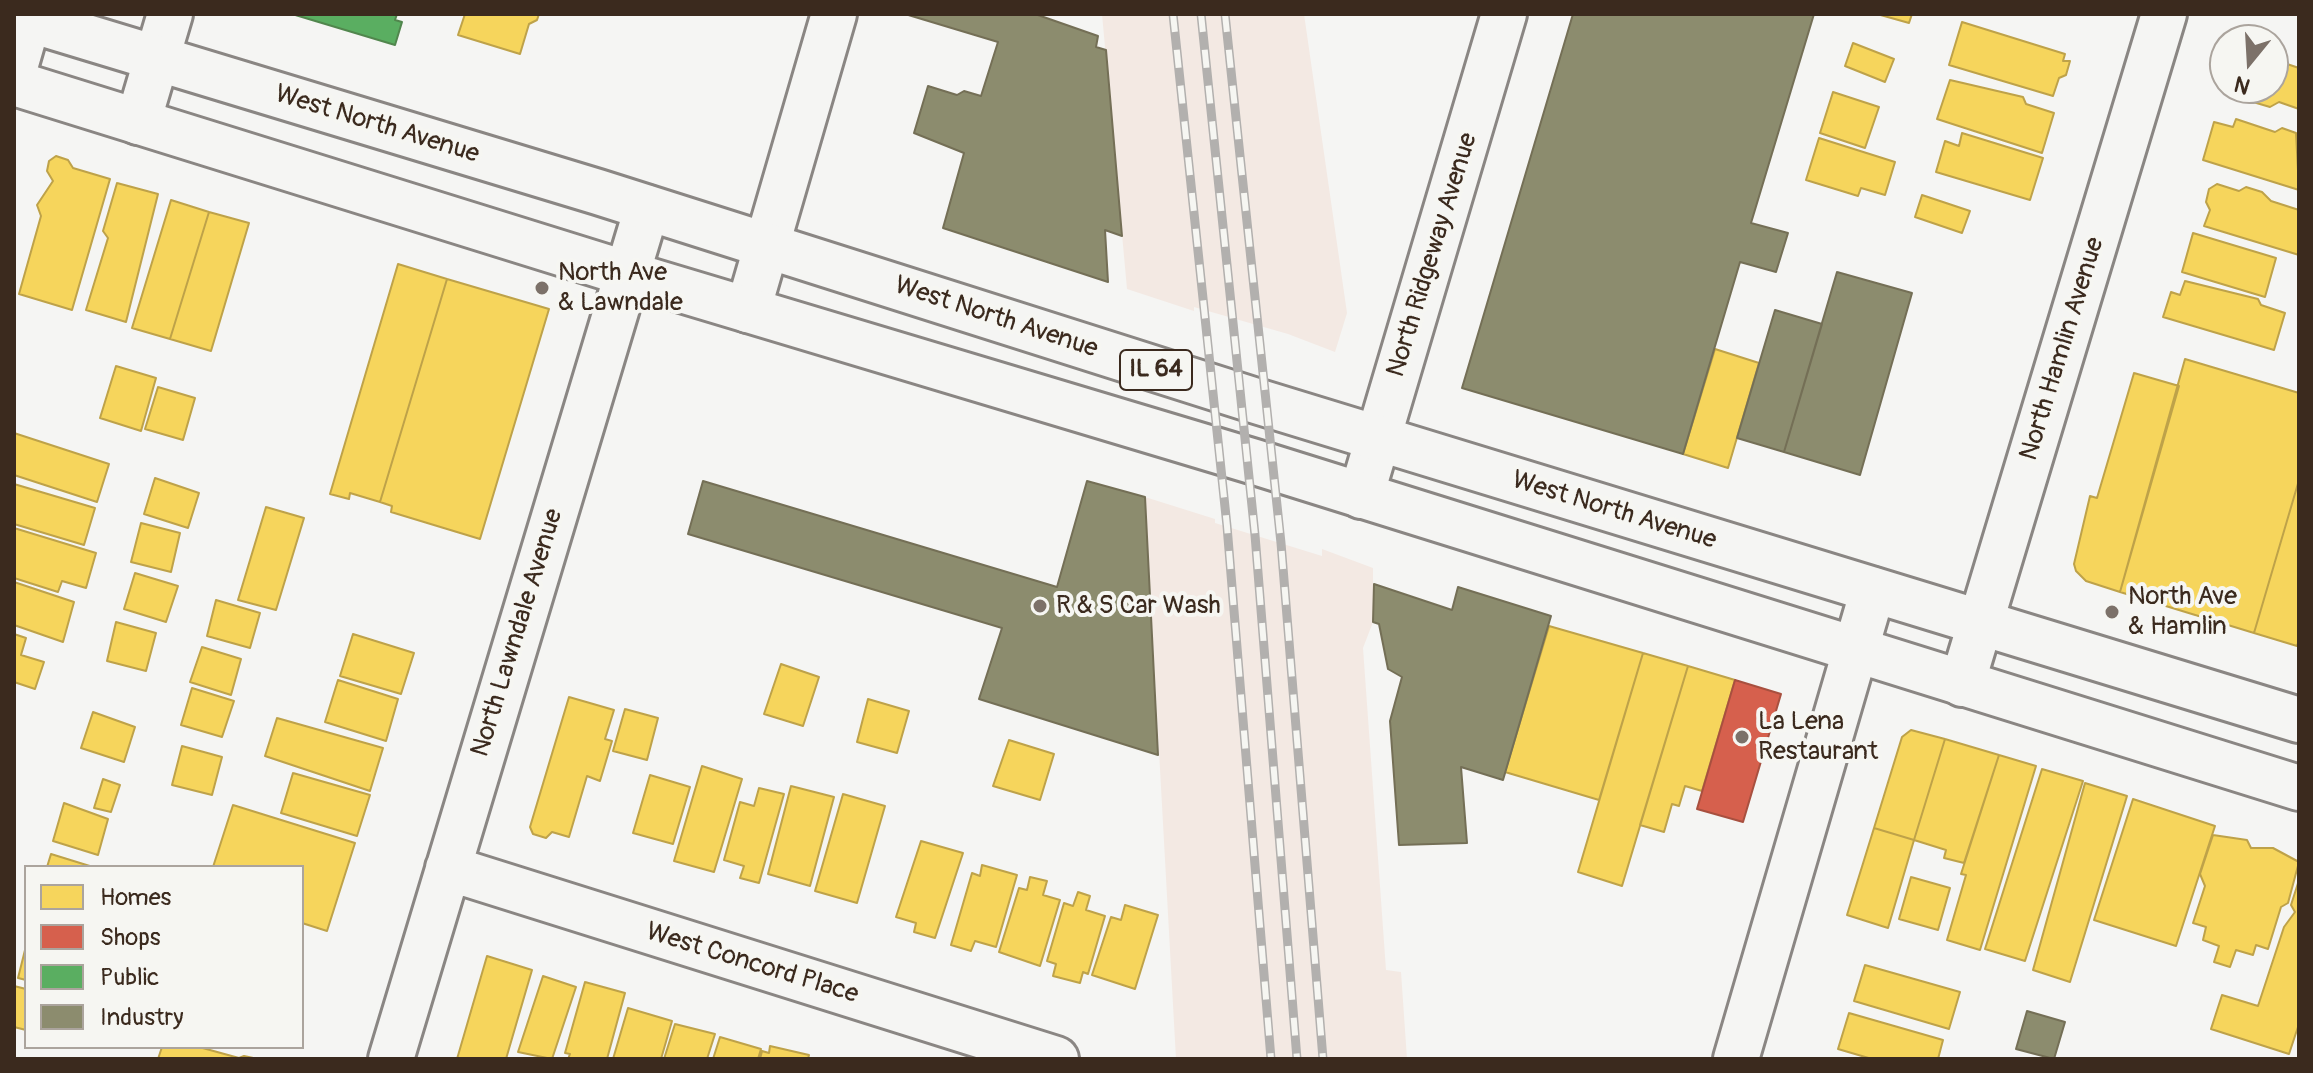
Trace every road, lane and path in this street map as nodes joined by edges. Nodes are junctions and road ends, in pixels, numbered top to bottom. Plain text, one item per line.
1 (170, 14) edge
2 (834, 14) edge
3 (1504, 14) edge
4 (2164, 14) edge
5 (22, 17) edge
6 (157, 58) junction
7 (14, 71) edge
8 (14, 83) edge
9 (138, 122) junction
10 (647, 208) junction
11 (767, 246) junction
12 (628, 274) junction
13 (748, 310) junction
14 (1378, 439) junction
15 (1361, 496) junction
16 (1873, 590) junction
17 (1981, 623) junction
18 (1855, 652) junction
19 (1962, 684) junction
20 (2299, 720) edge
21 (2299, 788) edge
22 (448, 868) junction
23 (391, 1059) edge
24 (1056, 1059) edge
25 (1736, 1059) edge

1 - 6 main road
2 - 11 main road
3 - 14 main road, North Ridgeway Avenue
4 - 17 main road, North Hamlin Avenue
5 - 6 main road, West North Avenue / IL 64
5 - 7 main road
6 - 9 main road
6 - 10 main road, West North Avenue / IL 64
8 - 9 main road, IL 64
9 - 12 main road, IL 64
10 - 11 main road, West North Avenue / IL 64
10 - 12 main road, North Lawndale Avenue
11 - 13 main road
11 - 14 main road, West North Avenue / IL 64
12 - 13 main road, IL 64
12 - 22 main road, North Lawndale Avenue
13 - 15 main road, IL 64
14 - 15 main road, North Ridgeway Avenue
14 - 16 main road, West North Avenue / IL 64
15 - 18 main road, IL 64
16 - 17 main road, West North Avenue / IL 64
16 - 18 main road
17 - 19 main road, North Hamlin Avenue
17 - 20 main road, West North Avenue / IL 64
18 - 19 main road, IL 64
18 - 25 main road
19 - 21 main road, IL 64
22 - 23 main road, North Lawndale Avenue
22 - 24 main road, West Concord Place

